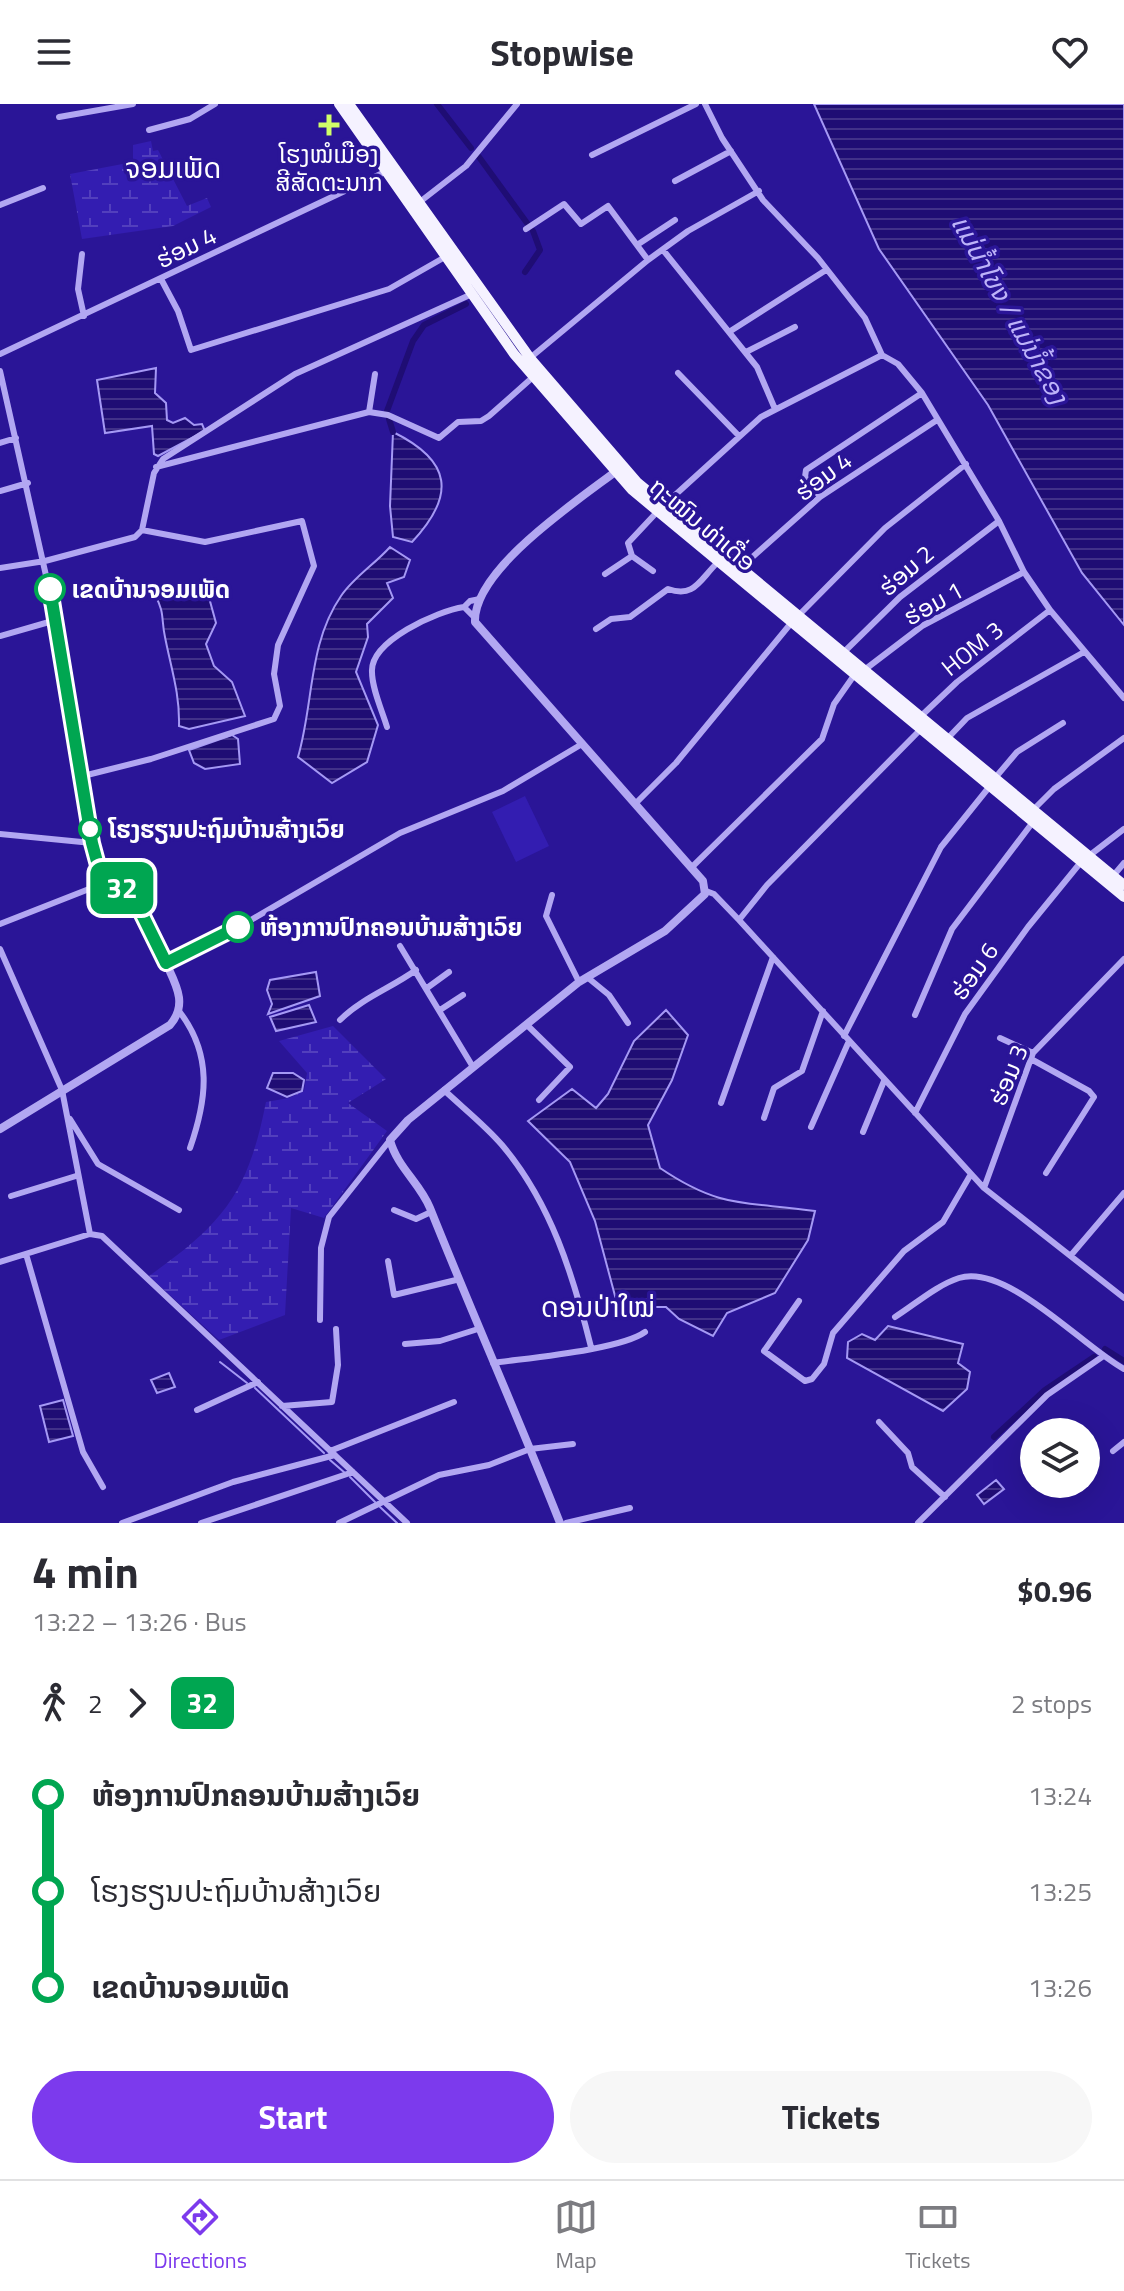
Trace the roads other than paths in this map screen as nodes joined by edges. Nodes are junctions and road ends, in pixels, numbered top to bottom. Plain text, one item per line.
1 (133, 104) edge
2 (215, 104) edge
3 (339, 104) edge
4 (349, 104) edge
5 (517, 104) edge
6 (696, 104) edge
7 (705, 104) edge
8 (59, 117) dead end
9 (149, 130) dead end
10 (731, 151) junction
11 (592, 155) dead end
12 (390, 168) junction
13 (675, 181) dead end
14 (43, 188) dead end
15 (759, 191) junction
16 (421, 201) junction
17 (0, 205) edge
18 (675, 220) dead end
19 (526, 229) dead end
20 (637, 245) junction
21 (663, 250) junction
22 (82, 254) dead end
23 (445, 257) junction
24 (648, 260) junction
25 (826, 270) junction
26 (161, 279) junction
27 (472, 294) junction
28 (84, 316) junction
29 (795, 327) dead end
30 (729, 332) junction
31 (746, 352) junction
32 (0, 354) edge
33 (882, 355) junction
34 (530, 358) junction
35 (0, 371) edge
36 (678, 373) dead end
37 (375, 374) dead end
38 (533, 377) junction
39 (922, 393) junction
40 (775, 409) junction
41 (369, 412) junction
42 (937, 420) junction
43 (739, 436) junction
44 (16, 438) junction
45 (0, 443) edge
46 (966, 464) junction
47 (156, 467) junction
48 (618, 469) junction
49 (28, 483) junction
50 (0, 491) edge
51 (820, 497) junction
52 (660, 509) junction
53 (999, 521) junction
54 (142, 530) junction
55 (632, 556) junction
56 (45, 561) junction
57 (717, 563) junction
58 (0, 568) edge
59 (739, 569) junction
60 (653, 571) dead end
61 (1024, 572) junction
62 (605, 574) dead end
63 (480, 599) junction
64 (464, 607) junction
65 (1050, 610) junction
66 (474, 617) junction
67 (795, 619) junction
68 (56, 620) junction
69 (596, 629) dead end
70 (0, 636) edge
71 (1084, 652) junction
72 (842, 653) junction
73 (859, 673) junction
74 (1124, 698) edge
75 (922, 723) junction
76 (1063, 723) dead end
77 (387, 727) dead end
78 (1124, 738) edge
79 (947, 739) junction
80 (582, 744) junction
81 (83, 776) junction
82 (992, 782) junction
83 (635, 804) junction
84 (1033, 816) junction
85 (1124, 829) edge
86 (0, 834) edge
87 (92, 843) junction
88 (1086, 860) junction
89 (1124, 863) edge
90 (691, 868) junction
91 (1113, 876) junction
92 (112, 880) junction
93 (1124, 885) edge
94 (706, 891) junction
95 (552, 895) dead end
96 (1124, 897) edge
97 (739, 920) junction
98 (0, 924) edge
99 (400, 946) dead end
100 (0, 949) edge
101 (773, 957) junction
102 (1124, 959) edge
103 (166, 963) junction
104 (416, 970) junction
105 (449, 972) dead end
106 (583, 980) junction
107 (427, 988) junction
108 (463, 995) dead end
109 (440, 1010) junction
110 (179, 1011) junction
111 (823, 1011) junction
112 (915, 1015) dead end
113 (340, 1020) dead end
114 (628, 1023) dead end
115 (527, 1025) junction
116 (847, 1038) junction
117 (1000, 1038) dead end
118 (1032, 1056) junction
119 (473, 1067) junction
120 (884, 1081) junction
121 (62, 1090) junction
122 (444, 1090) junction
123 (539, 1100) dead end
124 (721, 1103) dead end
125 (915, 1113) junction
126 (68, 1116) junction
127 (764, 1118) dead end
128 (811, 1127) dead end
129 (0, 1129) edge
130 (863, 1132) dead end
131 (390, 1140) junction
132 (190, 1148) dead end
133 (1046, 1173) dead end
134 (971, 1174) junction
135 (76, 1176) junction
136 (984, 1188) junction
137 (1124, 1193) edge
138 (11, 1196) dead end
139 (179, 1210) dead end
140 (394, 1210) dead end
141 (431, 1212) junction
142 (90, 1234) junction
143 (26, 1254) junction
144 (1072, 1254) junction
145 (388, 1261) dead end
146 (0, 1262) edge
147 (456, 1280) junction
148 (1124, 1298) edge
149 (799, 1301) dead end
150 (895, 1317) dead end
151 (320, 1320) dead end
152 (336, 1329) dead end
153 (478, 1329) junction
154 (645, 1332) dead end
155 (405, 1344) dead end
156 (591, 1347) junction
157 (1102, 1357) junction
158 (493, 1363) junction
159 (1124, 1369) edge
160 (258, 1382) junction
161 (454, 1402) dead end
162 (282, 1406) junction
163 (197, 1410) dead end
164 (879, 1422) dead end
165 (1124, 1442) edge
166 (573, 1444) dead end
167 (530, 1449) junction
168 (1113, 1451) dead end
169 (332, 1453) junction
170 (349, 1474) junction
171 (103, 1487) dead end
172 (945, 1497) junction
173 (384, 1501) junction
174 (630, 1508) dead end
175 (122, 1523) edge
176 (201, 1523) edge
177 (339, 1523) edge
178 (407, 1523) edge
179 (563, 1523) edge
180 (918, 1523) edge

1 - 8 street
2 - 9 street
3 - 12 main road, ຖະໝົນ ທ່າເດື່ອ
4 - 12 main road, ຖະໝົນ ທ່າເດື່ອ
5 - 16 street
6 - 11 street
7 - 10 street
10 - 13 street
10 - 15 street
12 - 16 main road, ຖະໝົນ ທ່າເດື່ອ
12 - 23 main road, ຖະໝົນ ທ່າເດື່ອ
12 - 26 street, ຮ່ອມ 4
14 - 17 street
15 - 21 street
15 - 25 street
16 - 34 main road, ຖະໝົນ ທ່າເດື່ອ
18 - 20 street
19 - 20 street
20 - 24 street
21 - 24 street
21 - 30 street
22 - 28 street
23 - 26 street
23 - 27 main road, ຖະໝົນ ທ່າເດື່ອ
24 - 34 street
25 - 30 street
25 - 33 street
26 - 28 street, ຮ່ອມ 4
27 - 38 main road, ຖະໝົນ ທ່າເດື່ອ
27 - 47 street
28 - 32 street, ຮ່ອມ 4
29 - 31 street
30 - 31 street
31 - 40 street
33 - 39 street
33 - 40 street
34 - 48 main road, ຖະໝົນ ທ່າເດື່ອ
35 - 44 street
36 - 43 street
37 - 41 street
38 - 41 street
38 - 48 main road, ຖະໝົນ ທ່າເດື່ອ
39 - 42 street
39 - 51 street
40 - 43 street
41 - 47 street
42 - 46 street
42 - 51 street, ຮ່ອມ 4
43 - 52 street
44 - 45 street
44 - 49 street
46 - 53 street
46 - 67 street
47 - 54 street
48 - 52 main road, ຖະໝົນ ທ່າເດື່ອ
48 - 63 street
49 - 50 street
49 - 56 street
51 - 59 street, ຮ່ອມ 4
52 - 55 street
52 - 57 main road, ຖະໝົນ ທ່າເດື່ອ
52 - 59 main road, ຖະໝົນ ທ່າເດື່ອ
53 - 61 street
53 - 72 street, ຮ່ອມ 2
54 - 56 street
54 - 81 street
55 - 60 street
55 - 62 street
56 - 58 street
56 - 68 street
57 - 67 main road, ຖະໝົນ ທ່າເດື່ອ
57 - 69 street
59 - 67 main road, ຖະໝົນ ທ່າເດື່ອ
61 - 65 street
61 - 73 street, ຮ່ອມ 1
63 - 64 street
63 - 66 street
64 - 66 street
64 - 77 street
65 - 71 street
65 - 75 street, HOM 3
66 - 80 street
67 - 72 main road, ຖະໝົນ ທ່າເດື່ອ
67 - 73 main road, ຖະໝົນ ທ່າເດື່ອ
67 - 83 street
68 - 70 street
68 - 81 street
71 - 74 street
71 - 79 street
72 - 73 main road, ຖະໝົນ ທ່າເດື່ອ
73 - 75 main road, ຖະໝົນ ທ່າເດື່ອ
73 - 90 street, ຮ່ອມ 1
75 - 79 main road, ຖະໝົນ ທ່າເດື່ອ
75 - 82 main road, ຖະໝົນ ທ່າເດື່ອ
75 - 97 street, HOM 3
76 - 82 street
78 - 84 street
79 - 82 main road, ຖະໝົນ ທ່າເດື່ອ
80 - 83 street
80 - 103 street
81 - 87 street
82 - 84 main road, ຖະໝົນ ທ່າເດື່ອ
82 - 116 street
83 - 90 street
84 - 88 main road, ຖະໝົນ ທ່າເດື່ອ
84 - 112 street
85 - 88 street, ຮ່ອມ 6
86 - 87 street
87 - 92 street
88 - 91 main road, ຖະໝົນ ທ່າເດື່ອ
88 - 96 main road, ຖະໝົນ ທ່າເດື່ອ
88 - 125 street, ຮ່ອມ 6
89 - 91 street
90 - 94 street
91 - 93 main road, ຖະໝົນ ທ່າເດື່ອ
92 - 98 street
92 - 103 street
94 - 97 street
94 - 106 street
95 - 106 street
97 - 101 street
99 - 104 street
100 - 121 street
101 - 111 street
101 - 124 street
102 - 118 street, ຮ່ອມ 3
103 - 110 street
104 - 107 street
104 - 113 street
105 - 107 street
106 - 114 street
106 - 115 street
107 - 109 street
108 - 109 street
109 - 119 street
110 - 121 street
110 - 132 street
111 - 116 street
111 - 127 street
115 - 119 street
115 - 123 street
116 - 120 street
116 - 128 street
117 - 118 street
118 - 133 street
118 - 136 street, ຮ່ອມ 3
119 - 122 street
120 - 125 street
120 - 130 street
121 - 126 street
121 - 129 street
122 - 131 street
122 - 156 street
125 - 134 street
126 - 135 street
126 - 139 street
131 - 141 street
131 - 151 street
134 - 136 street
134 - 149 street
135 - 138 street
135 - 142 street
136 - 144 street
137 - 144 street
140 - 141 street
141 - 147 street
142 - 143 street
142 - 160 street
143 - 146 street
143 - 171 street
144 - 148 street
145 - 147 street
147 - 153 street
150 - 157 street
152 - 162 street
153 - 155 street
153 - 158 street
154 - 156 street
156 - 158 street
157 - 159 street
157 - 172 street
158 - 167 street
160 - 162 street
160 - 163 street
161 - 169 street
162 - 169 street
164 - 172 street
165 - 168 street
166 - 167 street
167 - 173 street
167 - 179 street
169 - 170 street
169 - 175 street
170 - 173 street
170 - 176 street
172 - 180 street
173 - 177 street
173 - 178 street
174 - 179 street

